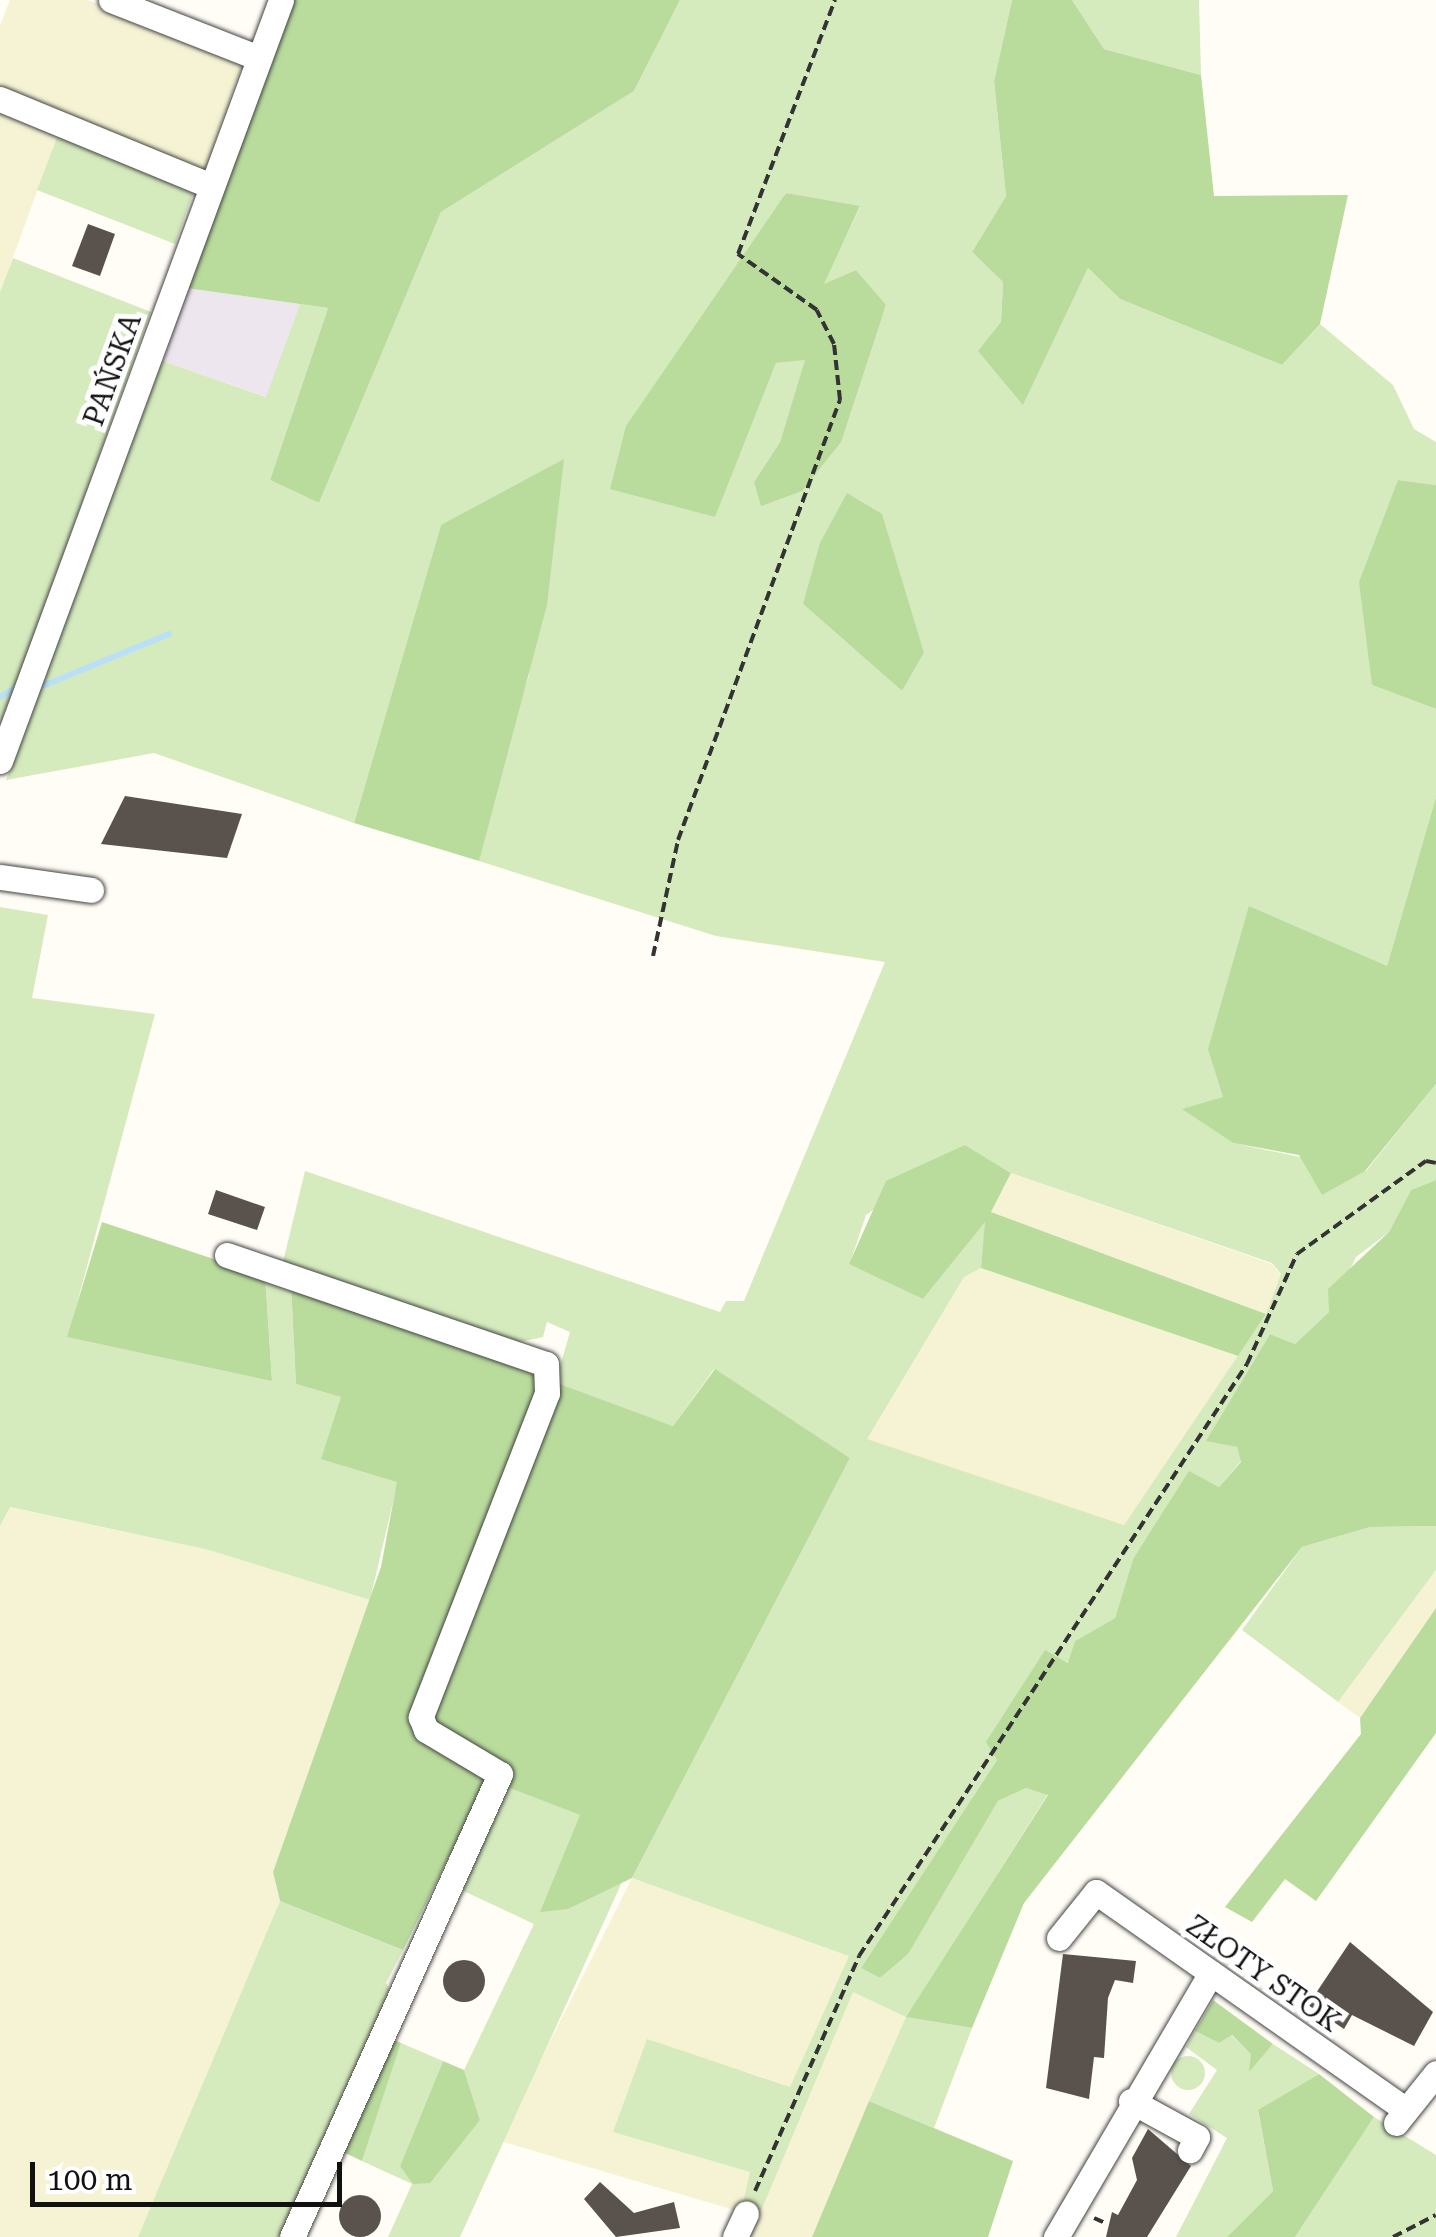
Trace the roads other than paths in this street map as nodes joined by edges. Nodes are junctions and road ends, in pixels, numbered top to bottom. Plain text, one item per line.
1 (111, 0) edge
2 (281, 0) edge
3 (140, 6) edge
4 (258, 58) junction
5 (0, 99) edge
6 (211, 186) junction
7 (0, 760) edge
8 (0, 878) edge
9 (91, 890) dead end
10 (227, 1255) dead end
11 (1059, 1938) dead end
12 (1211, 1973) junction
13 (1436, 2073) edge
14 (1131, 2102) junction
15 (1190, 2150) dead end
16 (292, 2237) edge
17 (1056, 2237) edge

1 - 3 street
2 - 4 street, PAŃSKA
3 - 4 street
4 - 6 street, PAŃSKA
5 - 6 street
6 - 7 street, PAŃSKA
8 - 9 street
10 - 16 street
11 - 12 street, ZŁOTY STOK
12 - 13 street, ZŁOTY STOK
12 - 14 street
14 - 15 street
14 - 17 street

